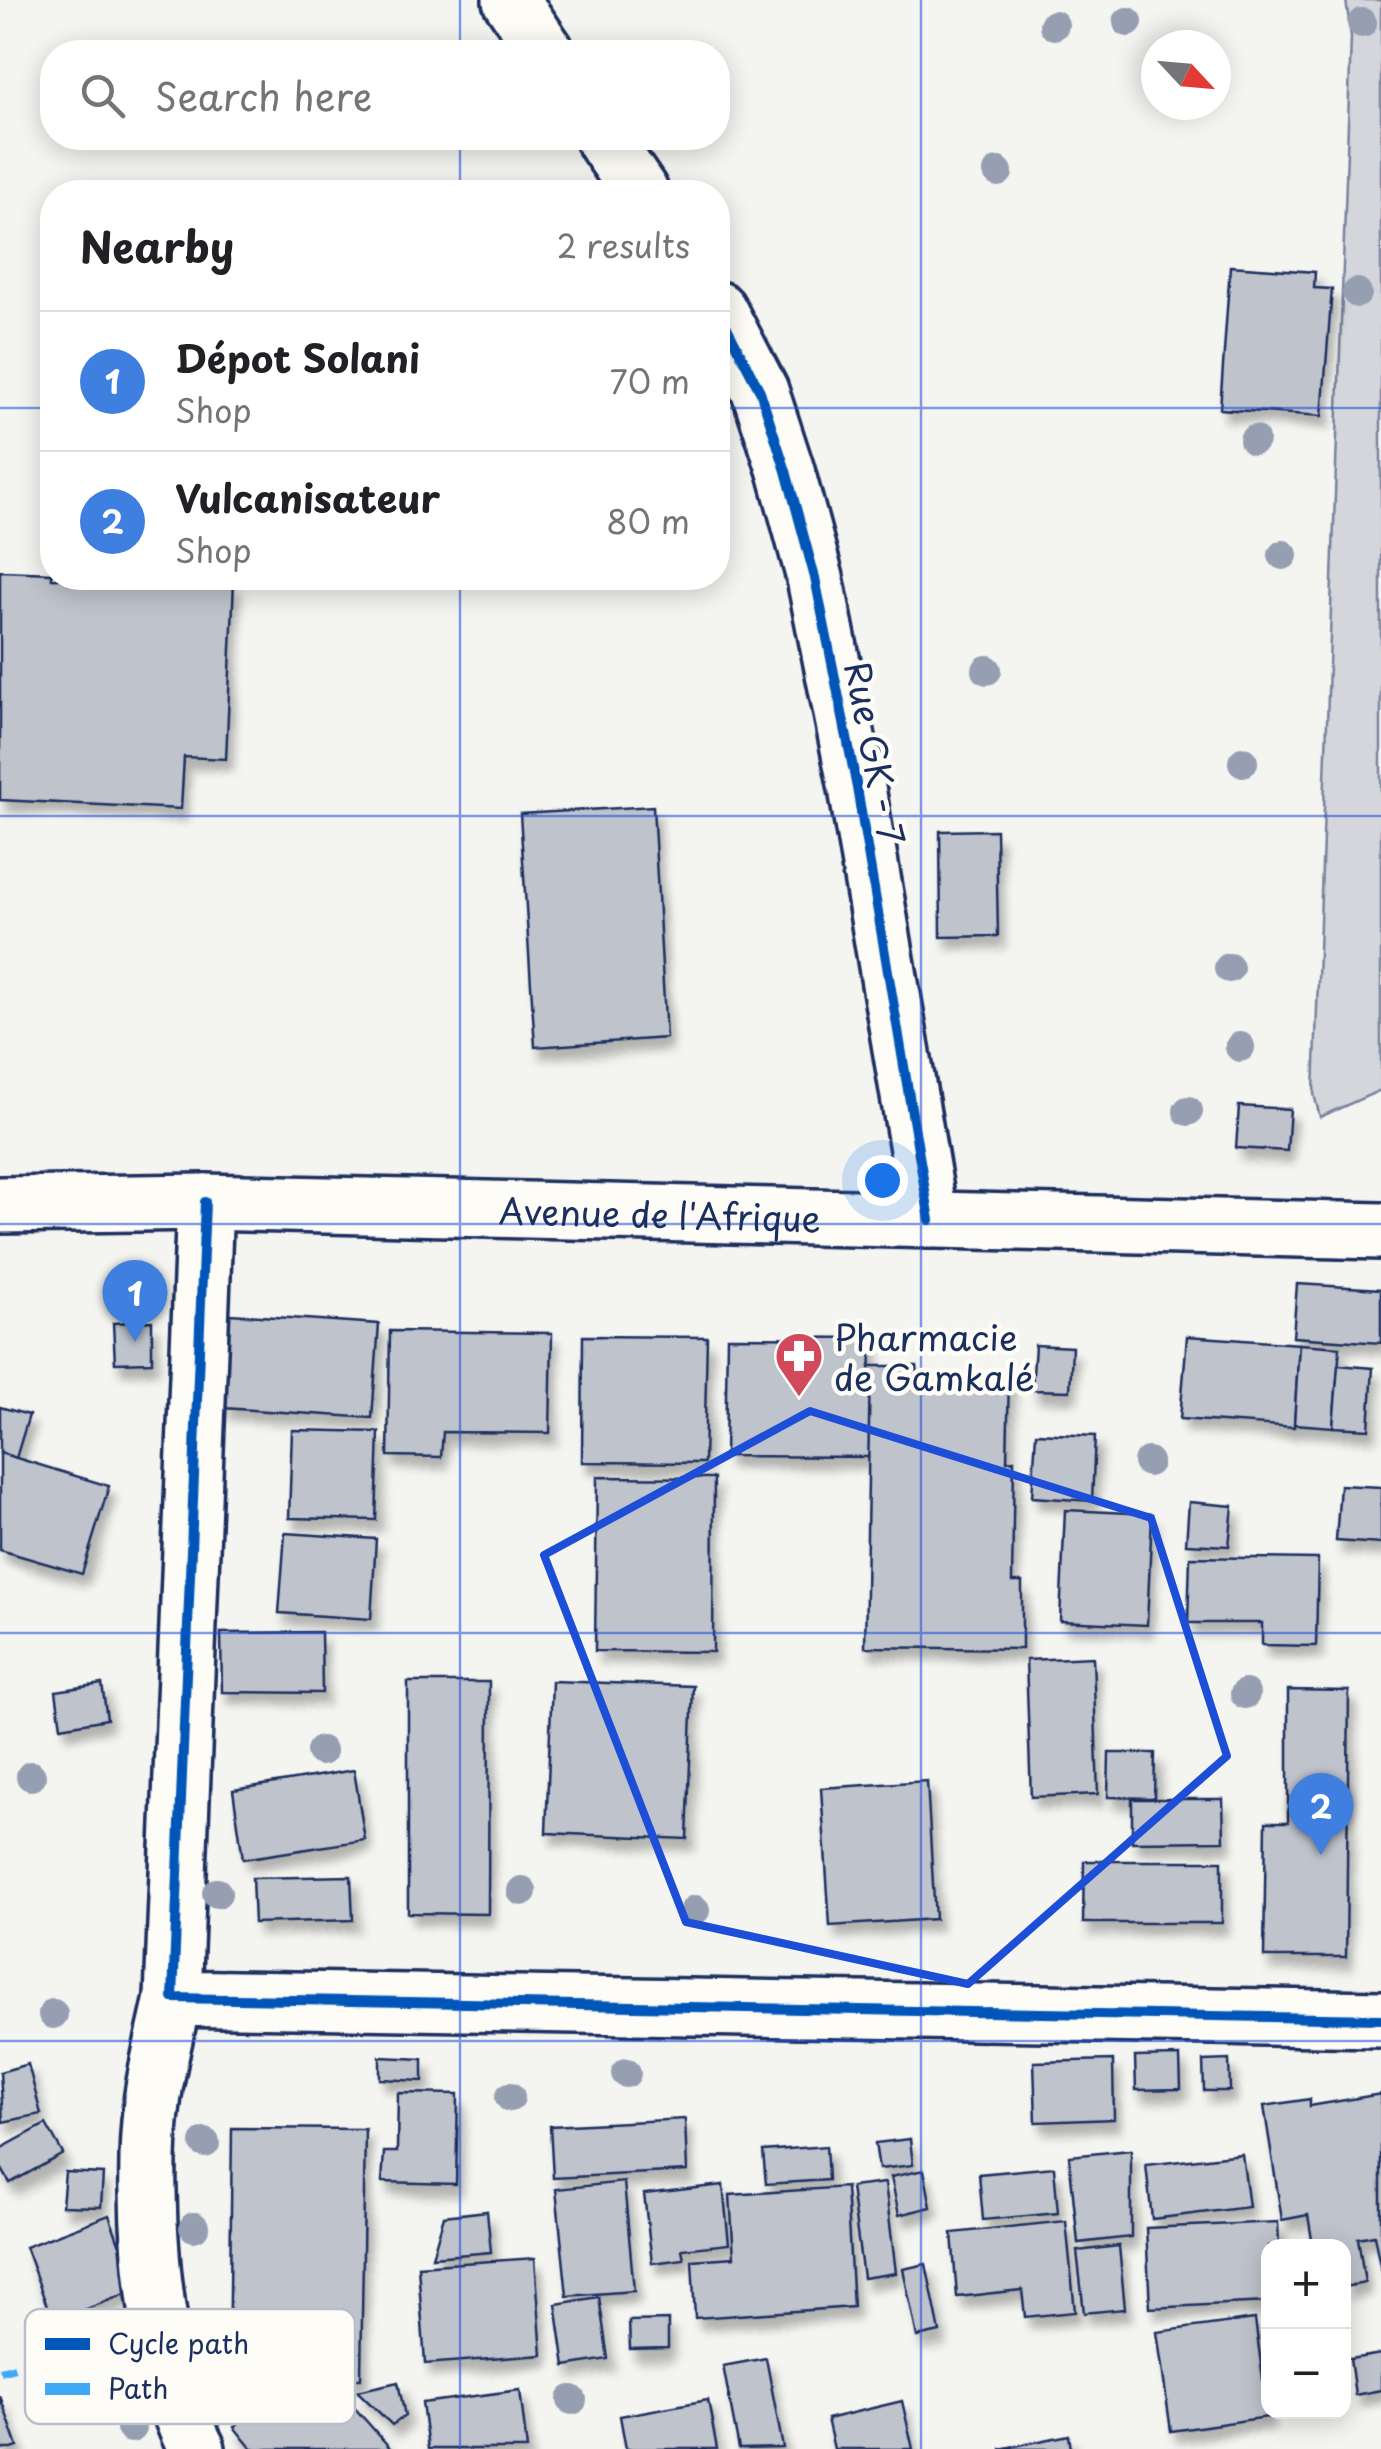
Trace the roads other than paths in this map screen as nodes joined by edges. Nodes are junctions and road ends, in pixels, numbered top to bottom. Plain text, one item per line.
1 (510, 0) edge
2 (538, 40) edge
3 (611, 150) edge
4 (632, 180) edge
5 (730, 333) edge
6 (204, 1202) junction
7 (0, 1205) edge
8 (930, 1220) junction
9 (1381, 1232) edge
10 (173, 1998) junction
11 (1381, 2019) edge
12 (161, 2309) edge
13 (189, 2424) edge
14 (197, 2449) edge

1 - 2 street
3 - 4 street
5 - 8 street, Rue GK - 7
6 - 7 street, Avenue de l'Afrique
6 - 8 street, Avenue de l'Afrique
6 - 10 street
8 - 9 street, Avenue de l'Afrique
10 - 11 street
10 - 12 street
13 - 14 street

